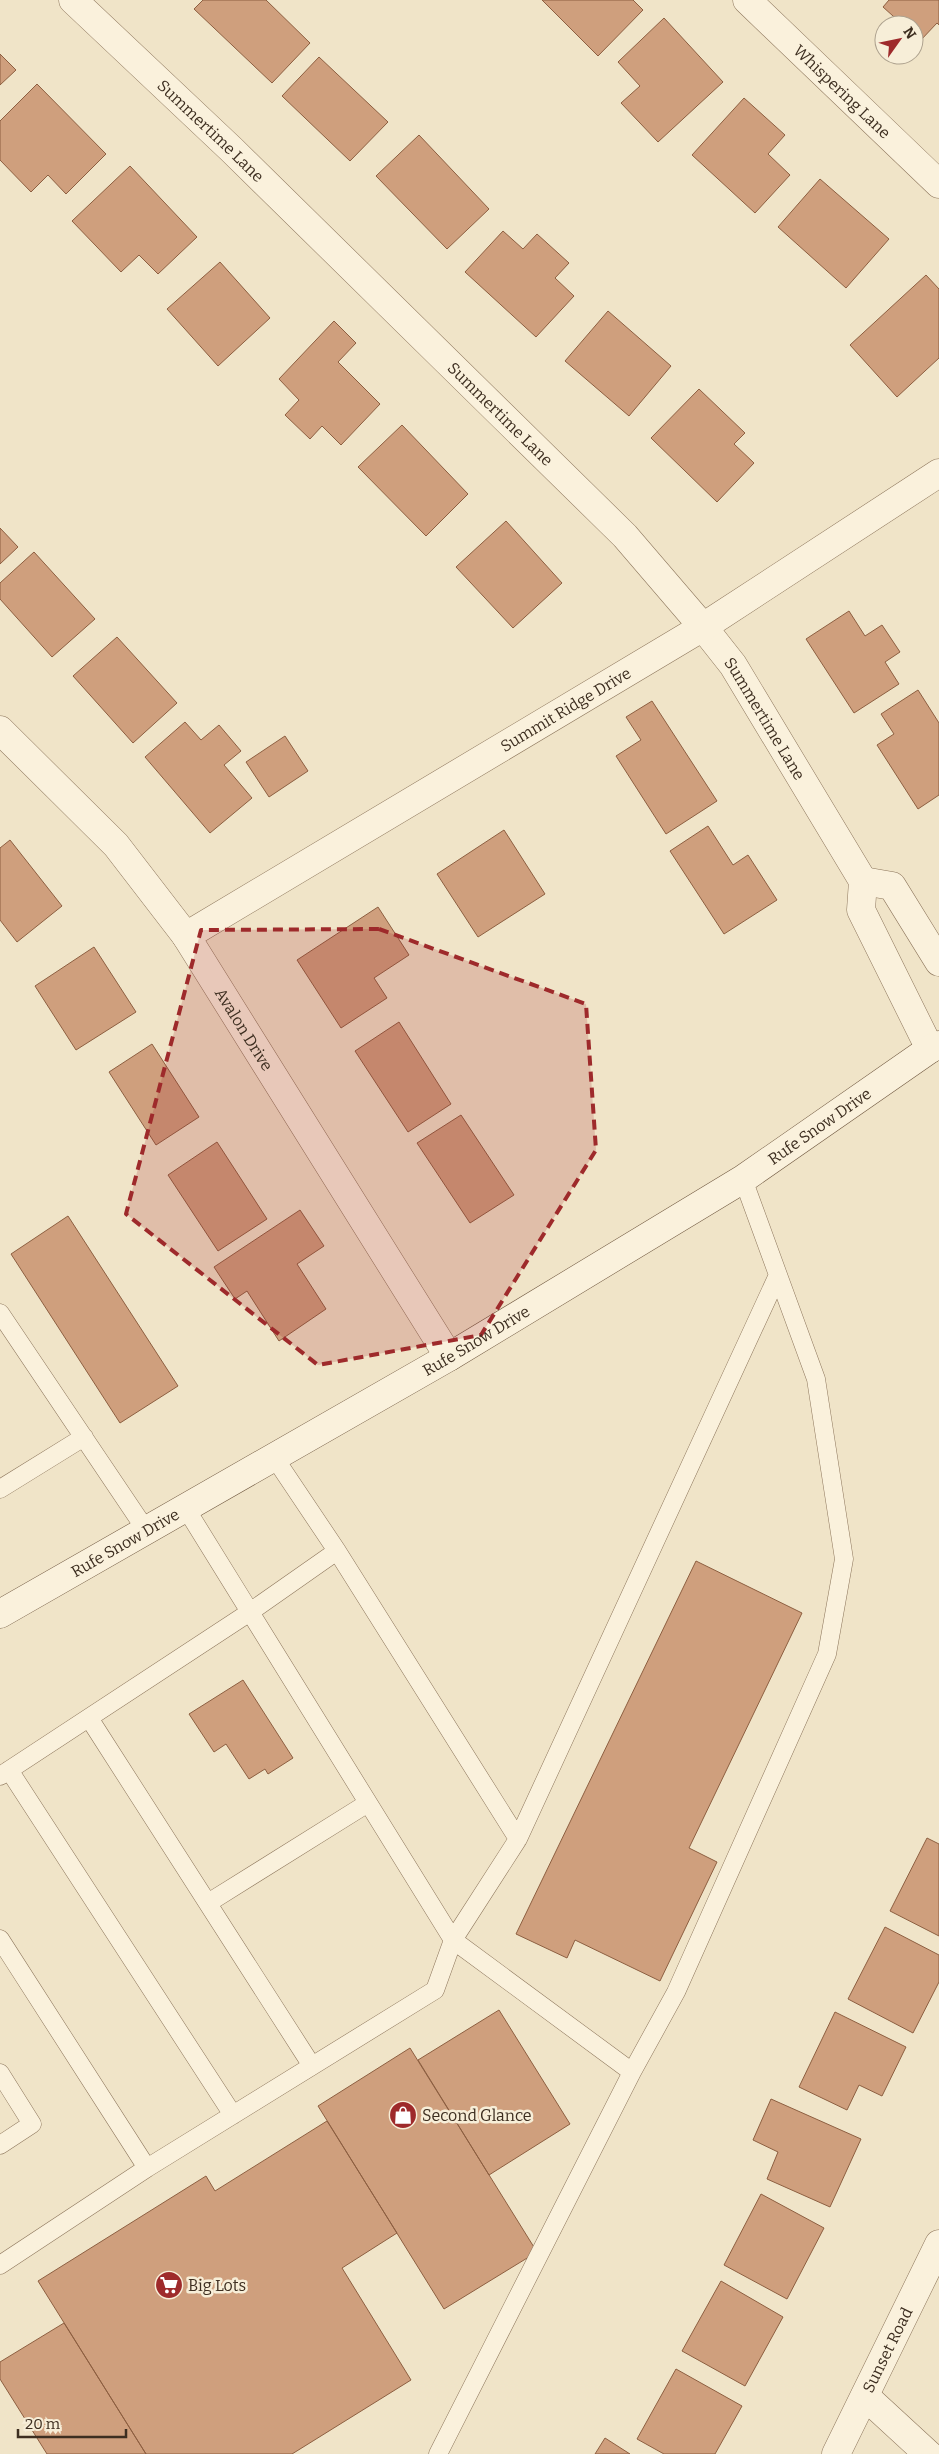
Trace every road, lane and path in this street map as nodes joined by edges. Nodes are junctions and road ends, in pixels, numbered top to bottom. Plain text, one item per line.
1 (73, 0) edge
2 (748, 0) edge
3 (939, 184) edge
4 (939, 473) edge
5 (703, 627) junction
6 (0, 730) edge
7 (863, 881) junction
8 (186, 936) junction
9 (939, 962) edge
10 (934, 1047) edge
11 (743, 1179) junction
12 (778, 1275) junction
13 (0, 1313) edge
14 (449, 1357) junction
15 (84, 1438) junction
16 (274, 1457) junction
17 (0, 1489) edge
18 (185, 1508) junction
19 (146, 1530) junction
20 (337, 1550) junction
21 (250, 1612) junction
22 (0, 1614) edge
23 (88, 1718) junction
24 (4, 1773) edge
25 (368, 1803) junction
26 (518, 1839) junction
27 (208, 1903) junction
28 (0, 1939) edge
29 (452, 1940) junction
30 (312, 2066) junction
31 (632, 2072) junction
32 (0, 2073) edge
33 (233, 2115) junction
34 (0, 2145) edge
35 (147, 2168) junction
36 (939, 2244) edge
37 (0, 2265) edge
38 (865, 2396) junction
39 (438, 2454) edge
40 (836, 2454) edge
41 (928, 2454) edge

1 - 5 street, Summertime Lane
2 - 3 street, Whispering Lane
4 - 5 street, Summit Ridge Drive
5 - 7 street, Summertime Lane
5 - 8 street, Summit Ridge Drive
6 - 8 street, Avalon Drive
7 - 9 street
7 - 10 street
8 - 14 street, Avalon Drive
10 - 11 street, Rufe Snow Drive
11 - 12 lane
11 - 14 street, Rufe Snow Drive
12 - 26 lane
12 - 31 lane
13 - 15 lane
14 - 16 street, Rufe Snow Drive
15 - 17 lane
15 - 19 lane
16 - 18 street, Rufe Snow Drive
16 - 20 lane
18 - 19 street, Rufe Snow Drive
18 - 21 lane
19 - 22 street, Rufe Snow Drive
20 - 21 lane
20 - 26 lane
21 - 23 lane
21 - 25 lane
23 - 24 lane
23 - 27 lane
24 - 33 lane
25 - 27 lane
25 - 29 lane
26 - 29 lane
27 - 30 lane
28 - 35 lane
29 - 30 lane
29 - 31 lane
30 - 33 lane
31 - 39 lane
32 - 34 lane
33 - 35 lane
35 - 37 lane
36 - 38 street, Sunset Road
38 - 40 street, Sunset Road
38 - 41 street

